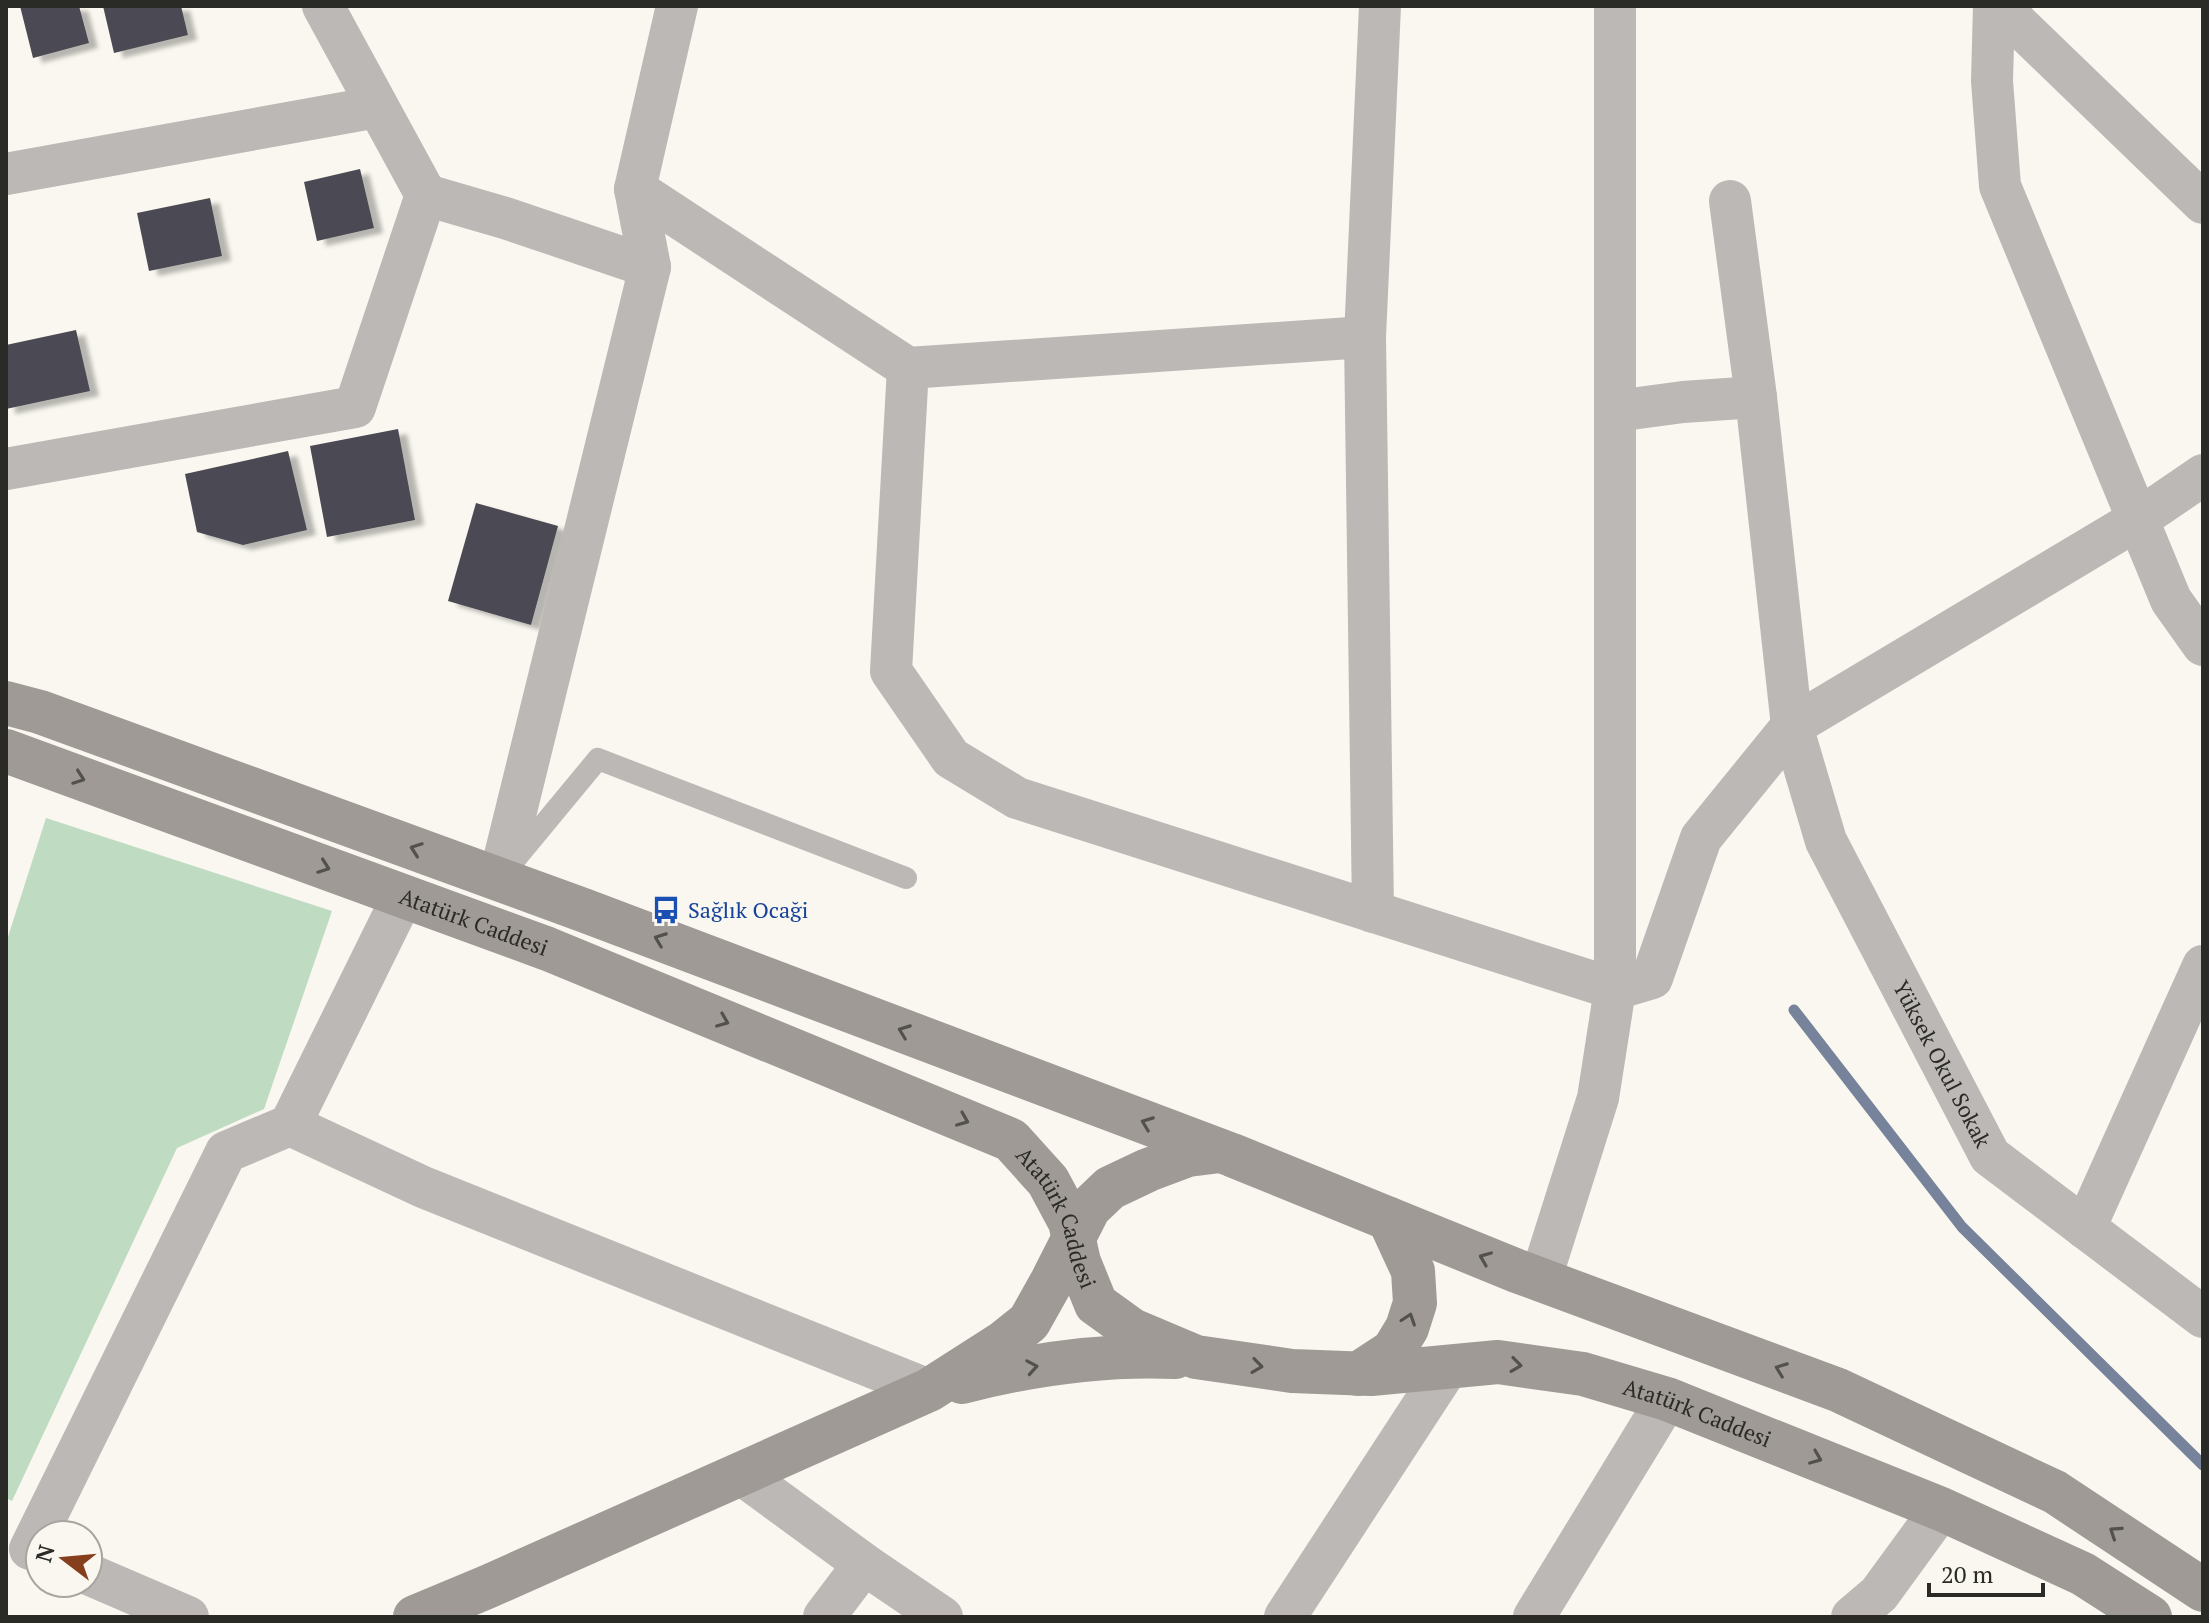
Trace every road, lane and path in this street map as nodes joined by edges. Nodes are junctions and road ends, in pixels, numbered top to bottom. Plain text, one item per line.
1 (323, 6) edge
2 (677, 6) edge
3 (1380, 6) edge
4 (1615, 6) edge
5 (1997, 6) edge
6 (377, 107) junction
7 (6, 174) edge
8 (635, 189) junction
9 (426, 195) junction
10 (1730, 201) dead end
11 (2203, 203) edge
12 (650, 267) junction
13 (1365, 337) junction
14 (908, 368) junction
15 (1756, 397) junction
16 (1616, 411) junction
17 (6, 469) edge
18 (2203, 475) edge
19 (2137, 520) junction
20 (2203, 645) edge
21 (6, 703) edge
22 (1792, 726) junction
23 (6, 751) edge
24 (906, 878) dead end
25 (499, 880) junction
26 (403, 896) junction
27 (1373, 912) junction
28 (2203, 966) edge
29 (1615, 989) junction
30 (290, 1125) junction
31 (1220, 1151) junction
32 (1389, 1219) junction
33 (2085, 1228) junction
34 (1073, 1238) junction
35 (1541, 1278) junction
36 (2203, 1317) edge
37 (1196, 1357) junction
38 (1448, 1367) junction
39 (1358, 1374) junction
40 (929, 1390) junction
41 (1667, 1399) junction
42 (741, 1474) junction
43 (1941, 1509) junction
44 (39, 1519) edge
45 (864, 1564) junction
46 (104, 1581) edge
47 (2203, 1590) edge
48 (2144, 1615) edge
49 (188, 1617) edge
50 (415, 1617) edge
51 (824, 1617) edge
52 (942, 1617) edge
53 (1285, 1617) edge
54 (1534, 1617) edge
55 (1852, 1617) edge

1 - 6 street
2 - 8 street
3 - 13 street
4 - 16 street
5 - 11 street
5 - 19 street
6 - 7 street
6 - 9 street
8 - 12 street
8 - 14 street
9 - 12 street
9 - 17 street
10 - 15 street, Yüksek Okul Sokak
12 - 25 street
13 - 14 street
13 - 27 street
14 - 27 street
15 - 16 street
15 - 22 street, Yüksek Okul Sokak
16 - 29 street
18 - 19 street
19 - 20 street
19 - 22 street
25 -> 21 main road
22 - 29 street
22 - 33 street, Yüksek Okul Sokak
23 -> 26 main road, Atatürk Caddesi
24 - 25 lane
31 -> 25 main road
26 - 30 street
26 -> 34 main road, Atatürk Caddesi
27 - 29 street
28 - 33 street
29 - 35 street
30 - 40 street
30 - 44 street
31 - 32 main road
31 - 34 main road
35 -> 32 main road
39 -> 32 main road
33 - 36 street, Yüksek Okul Sokak
34 - 37 main road, Atatürk Caddesi
34 - 40 main road
47 -> 35 main road
37 -> 39 main road, Atatürk Caddesi
40 -> 37 main road
38 - 39 main road, Atatürk Caddesi
38 -> 41 main road, Atatürk Caddesi
38 - 53 street
40 - 42 main road
41 -> 43 main road, Atatürk Caddesi
41 - 54 street
42 - 45 street
42 - 50 main road
43 - 48 main road, Atatürk Caddesi
43 - 55 street
45 - 51 street
45 - 52 street
46 - 49 street

